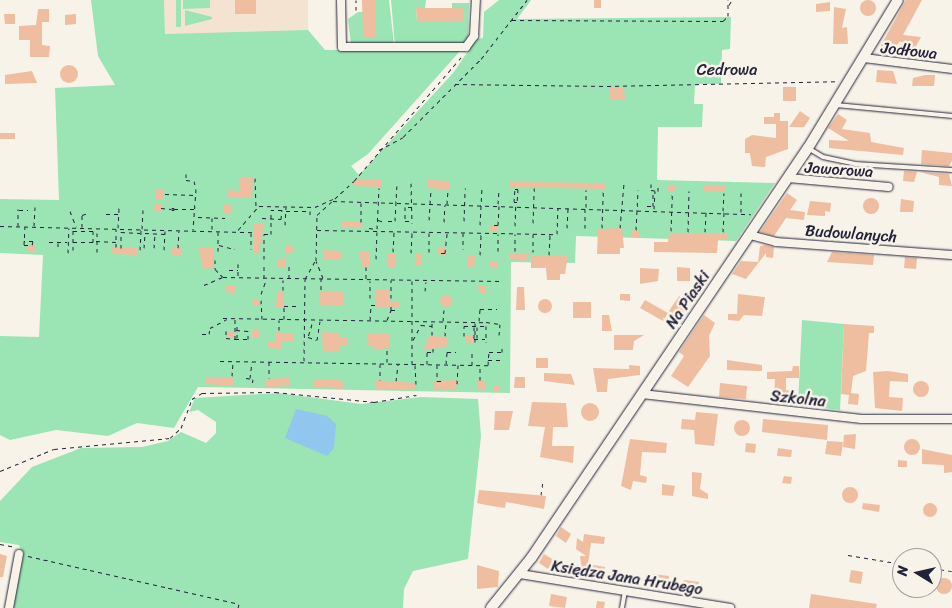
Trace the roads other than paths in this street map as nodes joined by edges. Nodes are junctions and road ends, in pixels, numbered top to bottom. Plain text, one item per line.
1 (341, 0) edge
2 (476, 0) edge
3 (898, 0) edge
4 (864, 58) junction
5 (952, 69) edge
6 (836, 105) junction
7 (952, 116) edge
8 (808, 148) junction
9 (952, 170) edge
10 (788, 178) junction
11 (889, 187) dead end
12 (750, 235) junction
13 (952, 255) edge
14 (642, 394) junction
15 (952, 419) edge
16 (19, 554) road end
17 (520, 574) junction
18 (624, 591) junction
19 (704, 606) edge
20 (9, 608) edge
21 (491, 608) edge
22 (622, 608) edge
23 (730, 608) edge

1 - 2 street
3 - 4 street, Na Piaski
4 - 5 street, Jodłowa
4 - 6 street, Na Piaski
6 - 7 lane
6 - 8 street, Na Piaski
8 - 9 lane
8 - 10 street, Na Piaski
10 - 11 street, Jaworowa
10 - 12 street, Na Piaski
12 - 13 street, Budowlanych
12 - 14 street, Na Piaski
14 - 15 street, Szkolna
14 - 17 street, Na Piaski
16 - 20 street
17 - 18 street, Księdza Jana Hrubego
17 - 21 street, Na Piaski
18 - 19 street, Księdza Jana Hrubego
18 - 22 lane
19 - 23 street, Księdza Jana Hrubego

